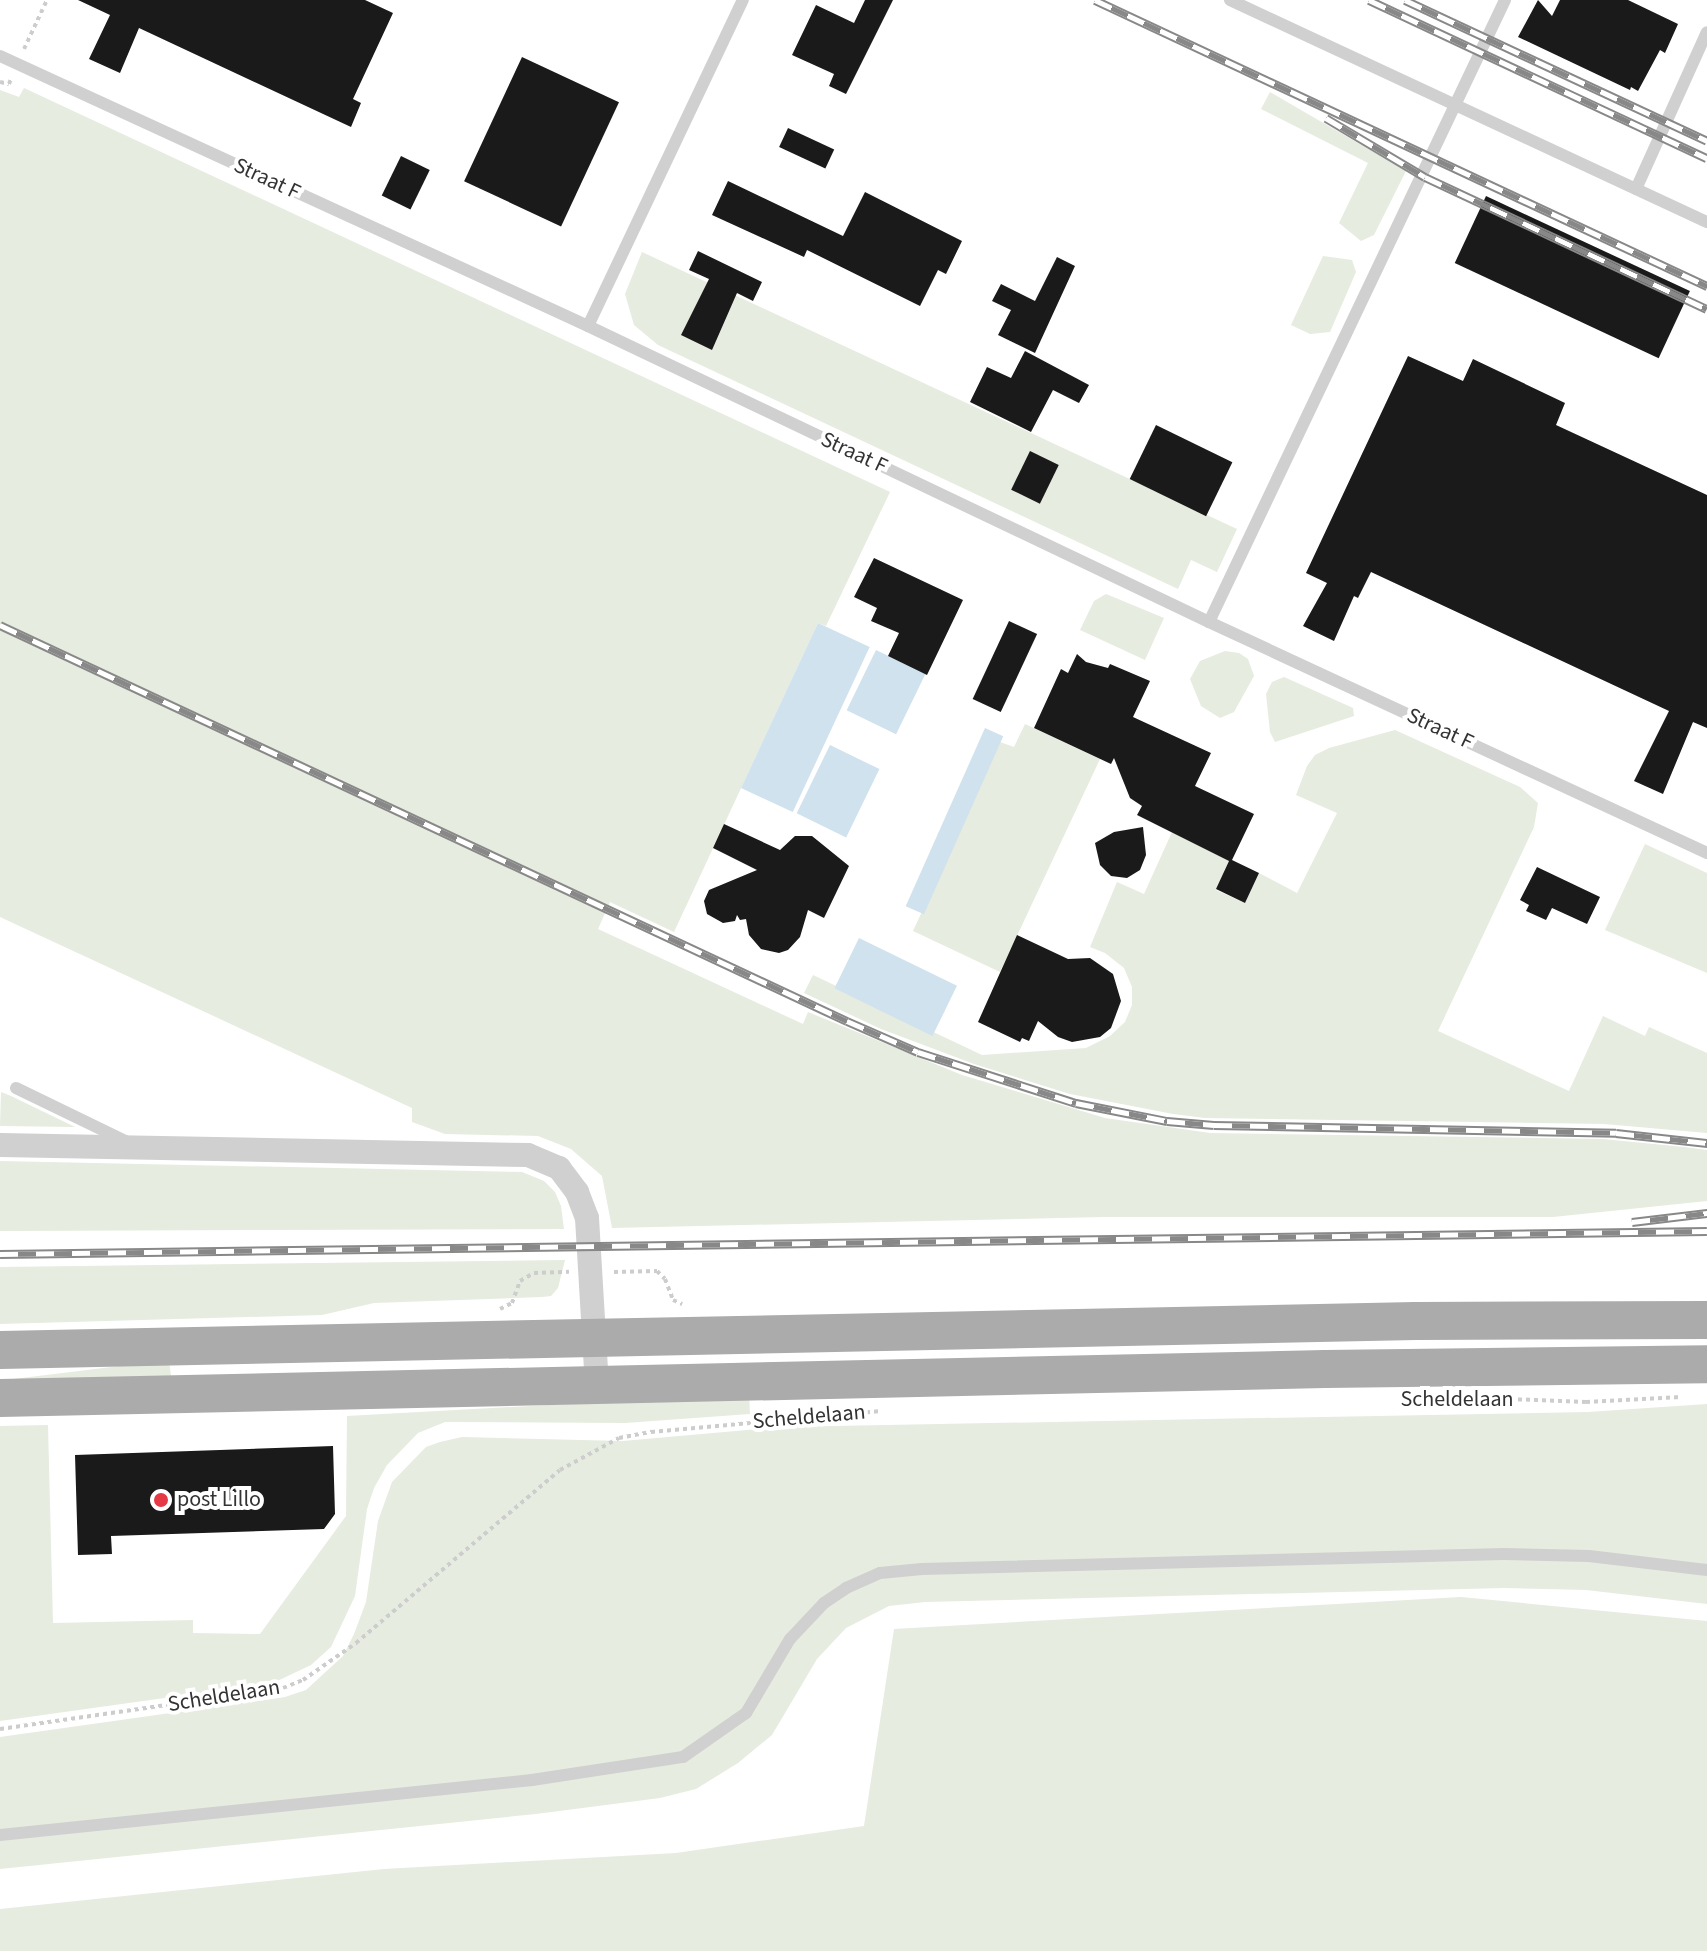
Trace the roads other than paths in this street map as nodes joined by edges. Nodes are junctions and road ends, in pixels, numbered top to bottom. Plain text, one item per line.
1 (743, 0) edge
2 (1230, 0) edge
3 (1505, 0) edge
4 (1707, 32) edge
5 (0, 56) edge
6 (1455, 105) junction
7 (1636, 189) junction
8 (1707, 222) edge
9 (588, 326) junction
10 (1209, 622) junction
11 (1707, 853) edge
12 (16, 1088) dead end
13 (0, 1145) edge
14 (137, 1147) junction
15 (1707, 1320) edge
16 (595, 1336) junction
17 (0, 1350) edge
18 (1700, 1380) edge
19 (597, 1384) junction
20 (0, 1398) edge
21 (1707, 1570) edge
22 (0, 1835) edge

1 - 9 lane
2 - 6 lane
3 - 6 lane
4 - 7 lane
5 - 9 lane, Straat F
6 - 7 lane
6 - 10 lane
7 - 8 lane
9 - 10 lane, Straat F
10 - 11 lane, Straat F
12 - 14 lane
13 - 14 street
14 - 16 street
15 - 16 main road
16 - 17 main road
16 - 19 street
18 - 19 main road, Scheldelaan
19 - 20 main road, Scheldelaan
21 - 22 lane

